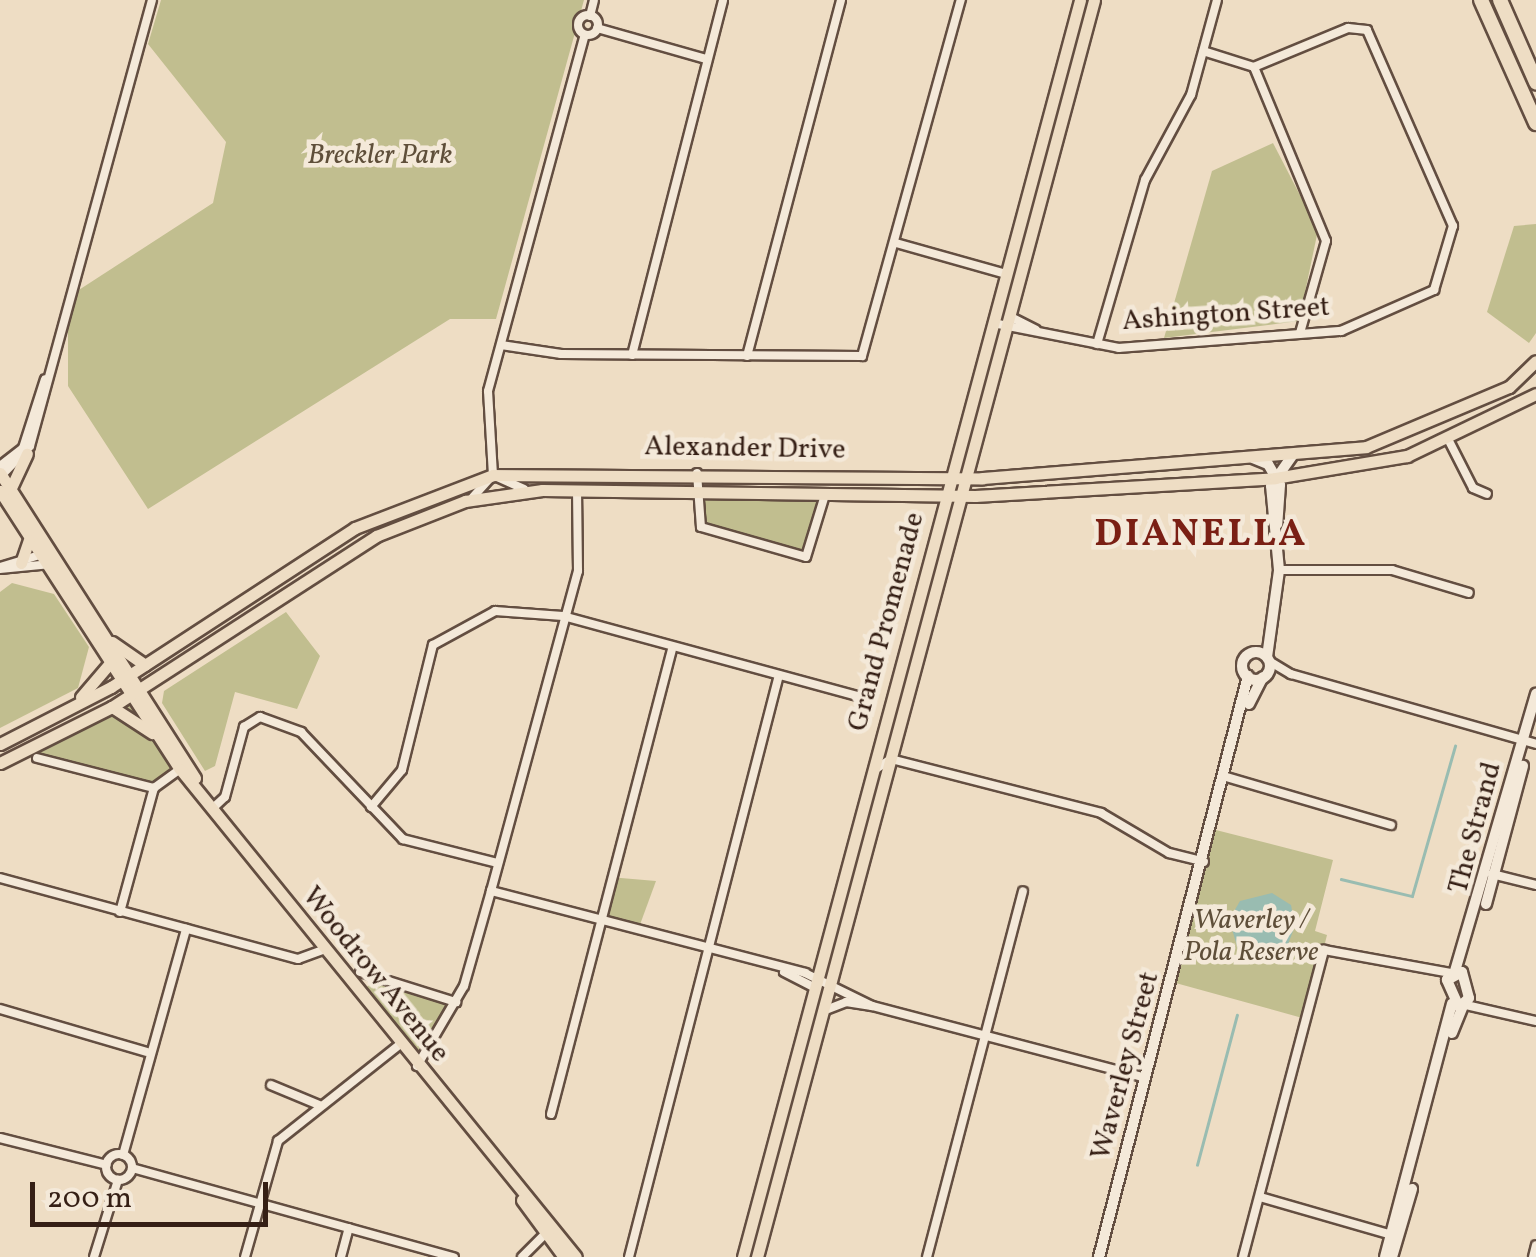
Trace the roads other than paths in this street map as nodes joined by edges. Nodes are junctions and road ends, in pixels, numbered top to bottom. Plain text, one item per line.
1 (152, 0) edge
2 (594, 0) edge
3 (723, 0) edge
4 (841, 0) edge
5 (961, 0) edge
6 (1080, 0) edge
7 (1094, 0) edge
8 (1218, 0) edge
9 (1481, 0) edge
10 (1500, 0) edge
11 (590, 16) junction
12 (597, 28) junction
13 (585, 35) junction
14 (1203, 51) junction
15 (706, 59) junction
16 (1254, 67) junction
17 (1536, 82) edge
18 (1062, 94) junction
19 (1536, 123) edge
20 (896, 243) junction
21 (1006, 274) junction
22 (994, 318) junction
23 (1008, 322) junction
24 (1300, 333) junction
25 (501, 344) junction
26 (1098, 344) junction
27 (632, 355) junction
28 (747, 356) junction
29 (1536, 360) edge
30 (45, 379) junction
31 (1536, 394) edge
32 (1447, 437) junction
33 (27, 454) junction
34 (1295, 454) junction
35 (1252, 458) junction
36 (0, 473) edge
37 (698, 473) junction
38 (493, 475) junction
39 (951, 478) junction
40 (966, 478) junction
41 (1275, 478) junction
42 (5, 490) edge
43 (528, 490) junction
44 (577, 491) junction
45 (698, 491) junction
46 (1487, 494) dead end
47 (825, 495) junction
48 (946, 496) junction
49 (961, 496) junction
50 (465, 501) junction
51 (28, 538) junction
52 (48, 559) junction
53 (21, 563) junction
54 (0, 568) edge
55 (1279, 570) junction
56 (1469, 592) dead end
57 (564, 616) junction
58 (1267, 626) junction
59 (108, 640) junction
60 (673, 647) junction
61 (1252, 653) junction
62 (1268, 659) junction
63 (110, 663) junction
64 (145, 666) junction
65 (1291, 674) junction
66 (779, 675) junction
67 (1248, 676) junction
68 (126, 677) junction
69 (1264, 677) junction
70 (135, 691) junction
71 (1536, 694) edge
72 (868, 700) dead end
73 (112, 707) junction
74 (71, 708) junction
75 (1536, 717) edge
76 (1241, 723) junction
77 (160, 738) junction
78 (1529, 742) edge
79 (0, 744) edge
80 (37, 758) dead end
81 (891, 759) junction
82 (0, 763) edge
83 (180, 768) junction
84 (872, 771) junction
85 (1226, 777) junction
86 (198, 787) junction
87 (154, 788) junction
88 (370, 807) junction
89 (213, 808) junction
90 (1390, 824) dead end
91 (498, 862) junction
92 (1204, 862) junction
93 (1491, 874) junction
94 (0, 878) edge
95 (1536, 885) edge
96 (490, 891) junction
97 (1023, 891) dead end
98 (120, 912) junction
99 (601, 919) junction
100 (186, 928) junction
101 (323, 950) junction
102 (710, 952) junction
103 (360, 972) dead end
104 (1455, 976) junction
105 (378, 980) junction
106 (815, 982) junction
107 (352, 985) junction
108 (829, 989) junction
109 (456, 1002) junction
110 (1462, 1002) junction
111 (872, 1006) junction
112 (0, 1009) edge
113 (823, 1011) junction
114 (1536, 1022) edge
115 (985, 1034) junction
116 (399, 1044) junction
117 (146, 1052) junction
118 (417, 1066) junction
119 (1146, 1078) junction
120 (271, 1086) dead end
121 (319, 1105) junction
122 (551, 1114) dead end
123 (0, 1138) edge
124 (123, 1155) junction
125 (107, 1165) junction
126 (132, 1168) junction
127 (118, 1180) junction
128 (518, 1191) junction
129 (1260, 1197) junction
130 (258, 1203) junction
131 (349, 1228) junction
132 (545, 1234) junction
133 (1394, 1236) junction
134 (1536, 1244) edge
135 (525, 1254) edge
136 (94, 1257) edge
137 (245, 1257) edge
138 (340, 1257) edge
139 (454, 1257) edge
140 (564, 1257) edge
141 (576, 1257) edge
142 (629, 1257) edge
143 (743, 1257) edge
144 (757, 1257) edge
145 (927, 1257) edge
146 (1099, 1257) edge
147 (1243, 1257) edge
148 (1388, 1257) edge
149 (1533, 1257) edge

1 - 30 street
2 - 11 street
3 - 15 street
4 - 28 street
5 - 20 street
6 - 18 main road, Grand Promenade
7 - 18 main road, Grand Promenade
8 - 14 street
9 - 19 highway
10 - 17 highway
11 - 12 street
11 - 13 street
12 - 13 street
12 - 15 street
13 - 25 street
14 - 16 street
14 - 26 street
15 - 27 street
16 - 24 street
16 - 24 street, Ashington Street
18 - 21 main road, Grand Promenade
18 - 23 main road, Grand Promenade
20 - 21 street
20 - 28 street
21 - 22 main road, Grand Promenade
22 - 23 street, Ashington Street
22 - 39 main road, Grand Promenade
23 - 26 street, Ashington Street
23 - 40 main road, Grand Promenade
24 - 26 street, Ashington Street
25 - 27 street
25 - 38 street
27 - 28 street
29 - 34 main road, Alexander Drive
30 - 33 street
30 - 36 street
31 - 32 main road, Alexander Drive
32 - 41 main road, Alexander Drive
32 - 46 street
33 - 36 street
33 - 42 main road
34 - 35 main road, Alexander Drive
34 - 41 street
35 - 40 main road, Alexander Drive
35 - 41 street
36 - 42 main road, Woodrow Avenue
37 - 38 main road, Alexander Drive
37 - 39 main road, Alexander Drive
37 - 45 street
38 - 43 street
38 - 50 street
38 - 64 main road, Alexander Drive
39 - 40 main road, Alexander Drive
39 - 48 main road, Grand Promenade
40 - 49 main road, Grand Promenade
41 - 49 main road, Alexander Drive
41 - 55 street
42 - 51 main road, Woodrow Avenue
42 - 52 main road, Woodrow Avenue
43 - 44 main road, Alexander Drive
43 - 50 main road, Alexander Drive
44 - 45 main road, Alexander Drive
44 - 57 street
45 - 47 main road, Alexander Drive
45 - 47 street
47 - 48 main road, Alexander Drive
48 - 49 main road, Alexander Drive
48 - 84 main road, Grand Promenade
49 - 81 main road, Grand Promenade
50 - 70 main road, Alexander Drive
51 - 52 main road, Woodrow Avenue
51 - 53 main road
52 - 53 street
52 - 54 street
52 - 59 main road, Woodrow Avenue
52 - 63 main road, Woodrow Avenue
53 - 54 street
55 - 56 street
55 - 58 street
57 - 60 street
57 - 88 street
57 - 91 street
58 - 61 street
58 - 62 street
59 - 64 main road
59 - 68 main road, Woodrow Avenue
60 - 66 street
60 - 99 street
61 - 62 street
61 - 67 street, Waverley Street
62 - 65 street
62 - 69 street, Waverley Street
63 - 68 main road, Woodrow Avenue
63 - 74 main road
64 - 68 main road, Alexander Drive
65 - 69 street
65 - 78 street
66 - 72 street
66 - 102 street
67 - 69 street
67 - 76 street, Waverley Street
68 - 70 main road, Woodrow Avenue
68 - 74 main road, Alexander Drive
69 - 76 street, Waverley Street
70 - 73 main road, Alexander Drive
70 - 77 main road, Woodrow Avenue
70 - 86 main road, Woodrow Avenue
71 - 78 street, The Strand
73 - 77 main road
73 - 82 main road, Alexander Drive
74 - 79 main road, Alexander Drive
75 - 78 street, The Strand
76 - 85 street, Waverley Street
77 - 83 main road, Woodrow Avenue
78 - 93 street, The Strand
80 - 87 street
81 - 84 street
81 - 92 street
81 - 108 main road, Grand Promenade
83 - 86 main road, Woodrow Avenue
83 - 87 street
84 - 106 main road, Grand Promenade
85 - 90 street
85 - 92 street, Waverley Street
86 - 89 main road, Woodrow Avenue
87 - 98 street
88 - 89 street
88 - 91 street
89 - 101 main road, Woodrow Avenue
91 - 96 street
92 - 119 street, Waverley Street
93 - 95 street
93 - 104 street, The Strand
94 - 98 street
96 - 99 street
96 - 109 street
97 - 115 street
98 - 100 street
99 - 102 street
99 - 122 street
100 - 101 street
100 - 117 street
101 - 107 main road, Woodrow Avenue
102 - 106 street
102 - 142 street
103 - 105 street
104 - 110 street
104 - 110 street
104 - 129 street
105 - 107 street
105 - 109 street
106 - 108 street
106 - 143 main road, Grand Promenade
107 - 116 main road, Woodrow Avenue
108 - 111 street
108 - 113 main road, Grand Promenade
109 - 118 street
110 - 114 street
110 - 133 street
111 - 113 street
111 - 115 street
112 - 117 street
113 - 144 main road, Grand Promenade
115 - 119 street
115 - 145 street
116 - 118 main road, Woodrow Avenue
116 - 121 street
117 - 124 street
118 - 128 main road, Woodrow Avenue
119 - 146 street, Waverley Street
120 - 121 street
121 - 130 street
123 - 125 street
124 - 125 street
124 - 126 street
125 - 127 street
126 - 127 street
126 - 130 street
127 - 136 street
128 - 132 main road, Woodrow Avenue
128 - 141 main road, Woodrow Avenue
129 - 133 street
129 - 147 street
130 - 131 street
130 - 137 street
131 - 138 street
131 - 139 street
132 - 135 street
132 - 140 main road, Woodrow Avenue
133 - 148 street
134 - 149 street

